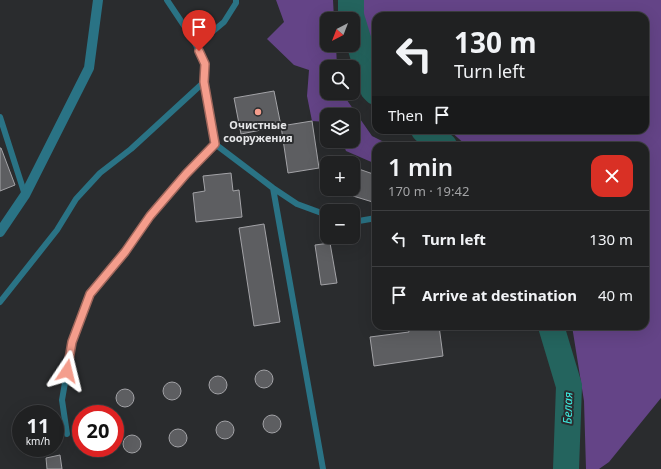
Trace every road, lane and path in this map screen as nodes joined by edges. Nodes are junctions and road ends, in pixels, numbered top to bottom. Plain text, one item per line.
1 (98, 0) edge
2 (167, 0) edge
3 (236, 0) edge
4 (193, 39) junction
5 (204, 82) junction
6 (0, 117) edge
7 (215, 144) junction
8 (273, 188) junction
9 (25, 195) junction
10 (320, 212) edge
11 (372, 219) edge
12 (360, 221) edge
13 (0, 232) edge
14 (0, 302) edge
15 (67, 434) dead end
16 (323, 469) edge

1 - 9 street
2 - 4 lane
3 - 4 lane
4 - 5 lane
5 - 7 lane
5 - 14 lane
6 - 9 lane
7 - 8 lane
7 - 15 lane
8 - 10 lane
8 - 16 lane
9 - 13 street
11 - 12 lane

